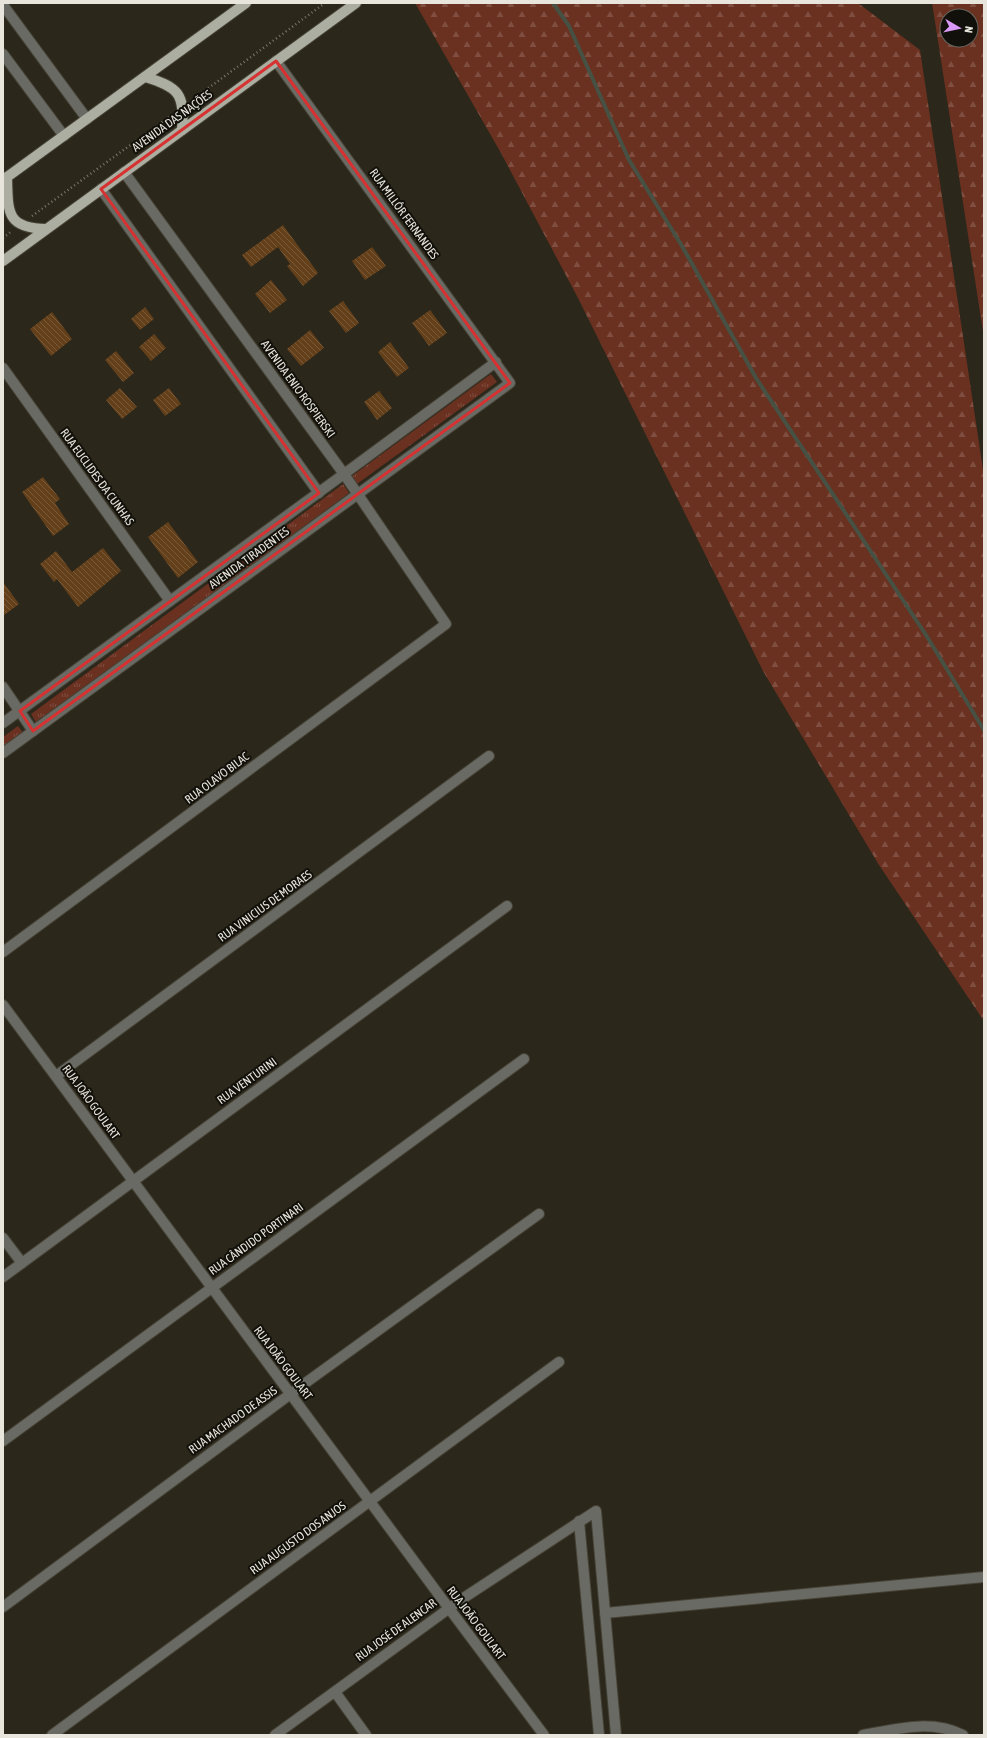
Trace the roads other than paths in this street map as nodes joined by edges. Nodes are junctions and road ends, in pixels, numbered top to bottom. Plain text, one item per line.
1 (246, 3) edge
2 (356, 3) edge
3 (3, 5) edge
4 (3, 54) edge
5 (276, 61) junction
6 (145, 77) junction
7 (87, 119) junction
8 (182, 130) junction
9 (64, 136) junction
10 (124, 172) junction
11 (5, 179) edge
12 (102, 189) junction
13 (46, 229) junction
14 (3, 261) edge
15 (496, 362) junction
16 (3, 368) edge
17 (510, 383) joint
18 (344, 474) junction
19 (318, 493) junction
20 (357, 494) junction
21 (170, 602) junction
22 (446, 624) joint
23 (3, 687) edge
24 (20, 710) junction
25 (3, 723) edge
26 (33, 731) junction
27 (3, 753) edge
28 (489, 756) dead end
29 (507, 906) dead end
30 (3, 952) edge
31 (3, 1005) edge
32 (524, 1059) dead end
33 (56, 1076) junction
34 (133, 1181) junction
35 (539, 1214) dead end
36 (3, 1238) edge
37 (22, 1263) junction
38 (3, 1277) edge
39 (212, 1288) junction
40 (559, 1362) dead end
41 (290, 1394) junction
42 (3, 1441) edge
43 (370, 1501) junction
44 (579, 1522) junction
45 (984, 1577) edge
46 (3, 1607) edge
47 (448, 1608) junction
48 (605, 1613) junction
49 (334, 1692) junction
50 (52, 1735) edge
51 (275, 1735) edge
52 (366, 1735) edge
53 (544, 1735) edge
54 (600, 1735) edge
55 (616, 1735) edge
56 (863, 1735) edge
57 (963, 1735) edge

1 - 6 main road
2 - 5 main road, AVENIDA DAS NAÇÕES
3 - 7 street
4 - 9 street
5 - 8 main road, AVENIDA DAS NAÇÕES
5 - 15 street, RUA MILLÔR FERNANDES
6 - 7 main road
6 - 8 main road
7 - 9 main road
8 - 10 main road, AVENIDA DAS NAÇÕES
9 - 11 main road
10 - 12 main road, AVENIDA DAS NAÇÕES
10 - 18 street, AVENIDA ENIO ROSPIERSKI
11 - 13 main road
12 - 13 main road, AVENIDA DAS NAÇÕES
12 - 19 street
13 - 14 main road, AVENIDA DAS NAÇÕES
15 - 17 street, RUA MILLÔR FERNANDES
15 - 18 street, AVENIDA TIRADENTES
16 - 21 street, RUA EUCLIDES DA CUNHAS
17 - 20 street, AVENIDA TIRADENTES
18 - 19 street, AVENIDA TIRADENTES
18 - 20 street, AVENIDA ENIO ROSPIERSKI
19 - 21 street, AVENIDA TIRADENTES
20 - 22 street, AVENIDA ENIO ROSPIERSKI
20 - 26 street, AVENIDA TIRADENTES
21 - 24 street, AVENIDA TIRADENTES
22 - 30 street, RUA OLAVO BILAC
23 - 24 street
24 - 25 street, AVENIDA TIRADENTES
24 - 26 street
26 - 27 street, AVENIDA TIRADENTES
28 - 33 street, RUA VINICIUS DE MORAES
29 - 34 street, RUA VENTURINI
31 - 33 street, RUA JOÃO GOULART
32 - 39 street, RUA CÂNDIDO PORTINARI
33 - 34 street, RUA JOÃO GOULART
34 - 37 street, RUA VENTURINI
34 - 39 street, RUA JOÃO GOULART
35 - 41 street, RUA MACHADO DE ASSIS
36 - 37 street
37 - 38 street, RUA VENTURINI
39 - 41 street, RUA JOÃO GOULART
39 - 42 street, RUA CÂNDIDO PORTINARI
40 - 43 street, RUA AUGUSTO DOS ANJOS
41 - 43 street, RUA JOÃO GOULART
41 - 46 street, RUA MACHADO DE ASSIS
43 - 47 street, RUA JOÃO GOULART
43 - 50 street, RUA AUGUSTO DOS ANJOS
44 - 47 street, RUA JOSÉ DE ALENCAR
44 - 48 street, RUA JOSÉ DE ALENCAR
44 - 54 street
45 - 48 street
47 - 49 street, RUA JOSÉ DE ALENCAR
47 - 53 street, RUA JOÃO GOULART
48 - 55 street
49 - 51 street, RUA JOSÉ DE ALENCAR
49 - 52 street
56 - 57 street

